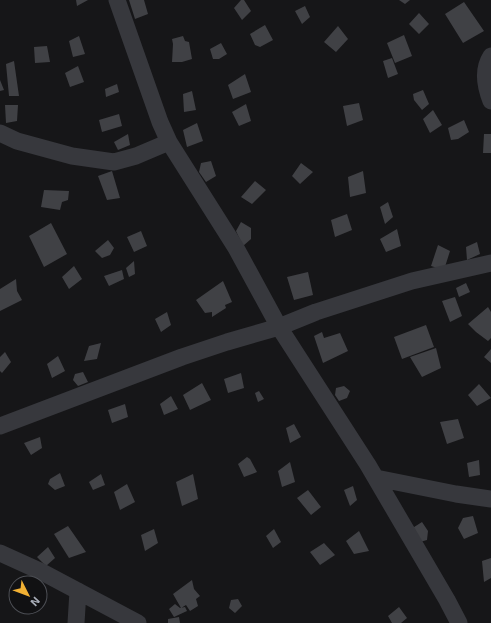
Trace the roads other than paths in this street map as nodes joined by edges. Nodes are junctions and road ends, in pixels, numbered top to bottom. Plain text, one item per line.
1 (117, 0) edge
2 (491, 56) edge
3 (491, 101) edge
4 (0, 133) edge
5 (169, 142) junction
6 (491, 263) edge
7 (278, 327) junction
8 (0, 426) edge
9 (376, 478) junction
10 (491, 499) edge
11 (0, 553) edge
12 (78, 591) junction
13 (76, 623) edge
14 (138, 623) edge
15 (459, 623) edge

1 - 5 street
2 - 3 street
4 - 5 street
5 - 7 street
6 - 7 street
7 - 8 street
7 - 9 street
9 - 10 street
9 - 15 street
11 - 12 street
12 - 13 street
12 - 14 street

